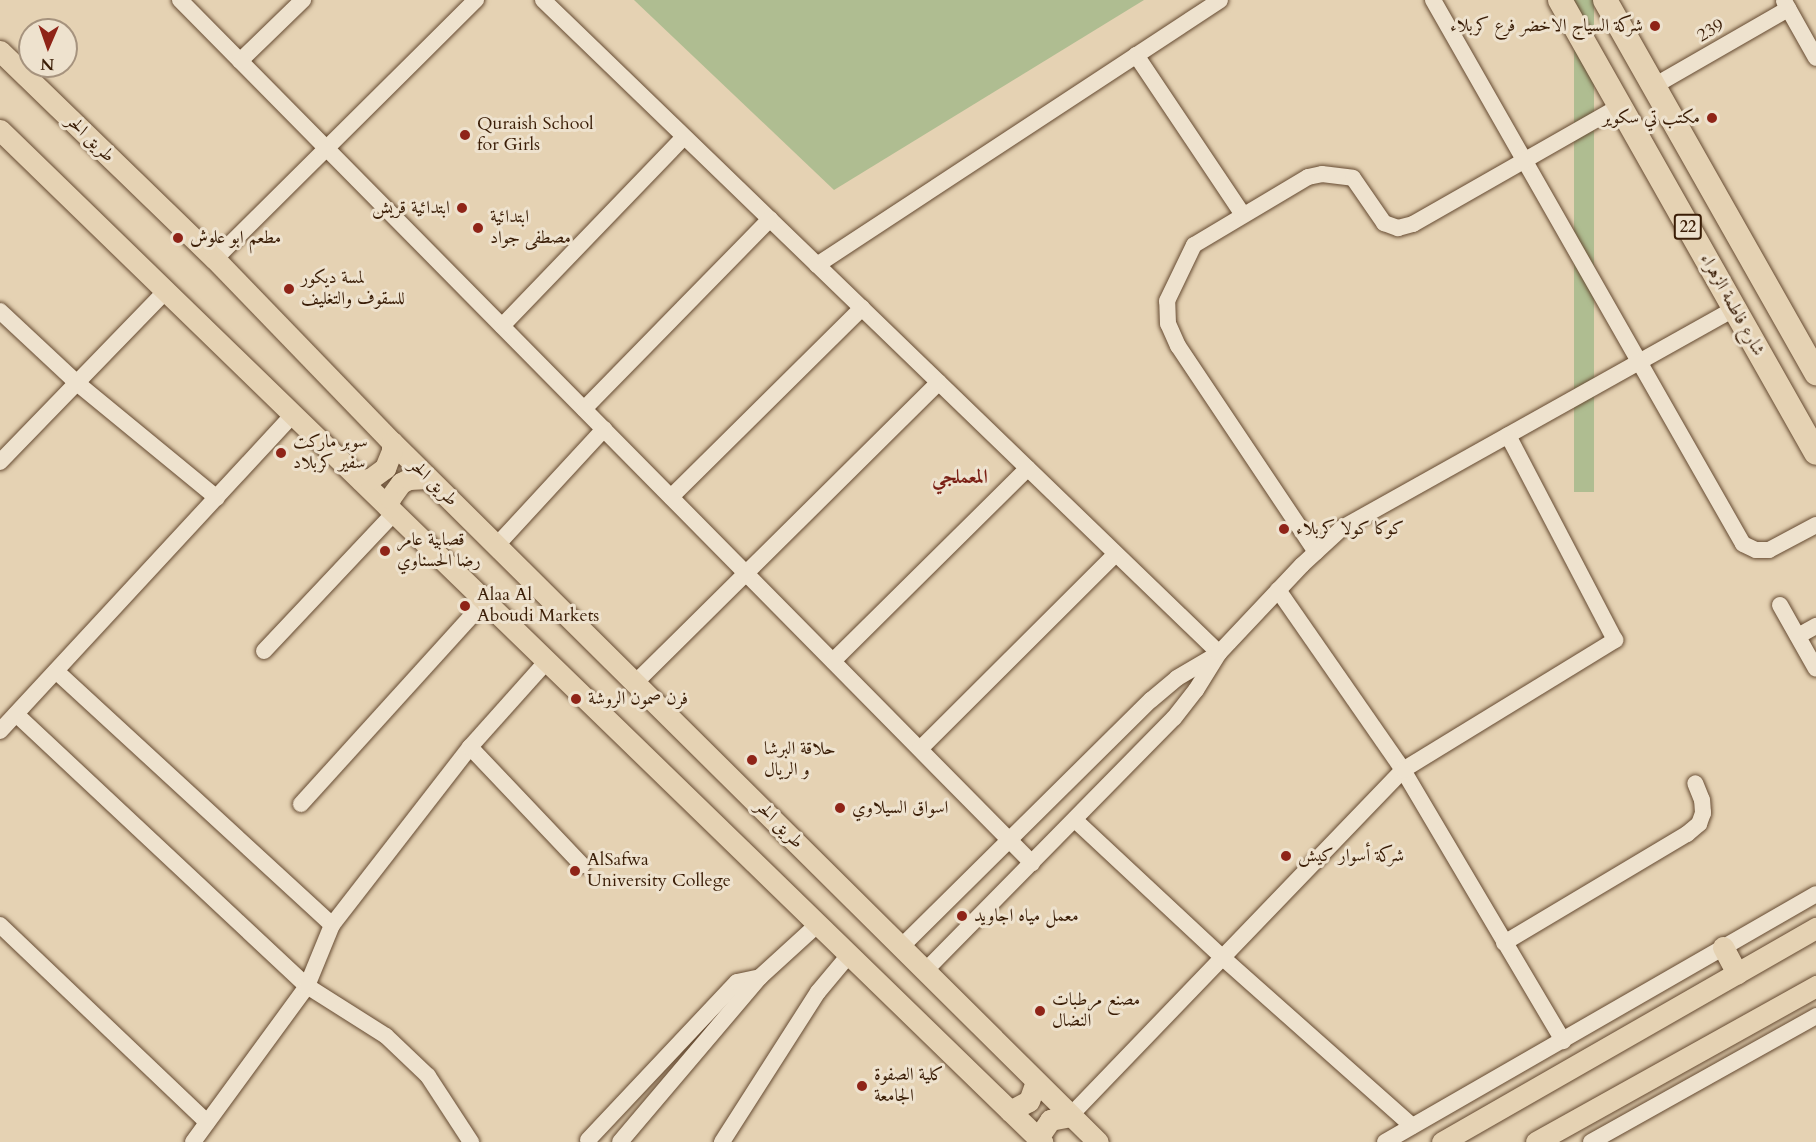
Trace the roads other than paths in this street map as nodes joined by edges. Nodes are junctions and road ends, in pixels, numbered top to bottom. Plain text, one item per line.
1 (180, 0) edge
2 (303, 0) edge
3 (476, 0) edge
4 (543, 0) edge
5 (1220, 0) edge
6 (1432, 0) edge
7 (1560, 0) edge
8 (1605, 0) edge
9 (1786, 5) edge
10 (0, 51) edge
11 (1136, 55) junction
12 (1816, 58) edge
13 (240, 61) junction
14 (1654, 86) junction
15 (1620, 106) junction
16 (2, 136) edge
17 (684, 137) junction
18 (327, 149) junction
19 (1524, 160) junction
20 (1243, 216) junction
21 (770, 219) junction
22 (215, 259) junction
23 (817, 265) junction
24 (166, 291) junction
25 (862, 308) junction
26 (1734, 309) junction
27 (0, 310) edge
28 (502, 326) junction
29 (1639, 362) junction
30 (1816, 373) edge
31 (939, 382) junction
32 (77, 383) junction
33 (584, 409) junction
34 (293, 415) junction
35 (604, 429) junction
36 (1508, 435) junction
37 (392, 442) junction
38 (1816, 453) edge
39 (0, 462) edge
40 (1028, 468) junction
41 (428, 478) junction
42 (360, 480) junction
43 (671, 497) junction
44 (217, 498) junction
45 (391, 510) junction
46 (1816, 525) edge
47 (497, 545) junction
48 (1316, 552) junction
49 (1116, 554) junction
50 (747, 574) junction
51 (1278, 590) junction
52 (485, 601) junction
53 (1780, 605) dead end
54 (1816, 626) edge
55 (1798, 636) junction
56 (264, 651) dead end
57 (1219, 653) junction
58 (547, 661) junction
59 (833, 661) junction
60 (1816, 669) edge
61 (56, 671) junction
62 (636, 682) junction
63 (16, 714) junction
64 (0, 731) edge
65 (470, 747) junction
66 (920, 749) junction
67 (1403, 770) junction
68 (1695, 783) dead end
69 (301, 804) dead end
70 (1075, 820) junction
71 (1010, 841) junction
72 (1032, 863) junction
73 (582, 865) dead end
74 (1816, 894) edge
75 (818, 924) junction
76 (0, 925) edge
77 (332, 925) junction
78 (1816, 928) edge
79 (1504, 943) junction
80 (901, 947) junction
81 (1723, 947) junction
82 (849, 955) junction
83 (1223, 958) junction
84 (925, 971) junction
85 (1737, 973) junction
86 (760, 977) junction
87 (308, 986) junction
88 (1816, 986) edge
89 (1816, 1016) edge
90 (1563, 1041) junction
91 (1036, 1082) junction
92 (1011, 1111) junction
93 (1070, 1116) junction
94 (207, 1122) junction
95 (1412, 1126) junction
96 (588, 1140) dead end
97 (1040, 1140) edge
98 (193, 1142) edge
99 (471, 1142) edge
100 (620, 1142) edge
101 (722, 1142) edge
102 (1098, 1142) edge
103 (1385, 1142) edge
104 (1442, 1142) edge
105 (1536, 1142) edge
106 (1591, 1142) edge

1 - 13 street
2 - 13 street
3 - 18 street
4 - 17 street
5 - 11 street
6 - 19 street
7 - 15 highway, شارع فاطمة الزهراء / 22
8 - 14 highway, 22
9 - 12 street
9 - 14 street, 239
10 - 22 main road, طريق الحر
11 - 20 street
11 - 23 street
13 - 18 street
14 - 30 highway, 22
15 - 19 street
15 - 26 highway, شارع فاطمة الزهراء / 22
16 - 24 main road
17 - 21 street
17 - 28 street
18 - 22 street
18 - 28 street
19 - 20 street
19 - 29 street
20 - 48 street
21 - 23 street
21 - 33 street
22 - 37 main road, طريق الحر
23 - 25 street
24 - 32 street
24 - 34 main road
25 - 31 street
25 - 43 street
26 - 29 street
26 - 38 highway, شارع فاطمة الزهراء / 22
27 - 32 street
28 - 33 street
29 - 36 street
29 - 46 street
31 - 40 street
31 - 50 street
32 - 39 street
32 - 44 street
33 - 35 street
34 - 42 main road
34 - 44 street
35 - 43 street
35 - 47 street
36 - 48 street
36 - 67 street
37 - 41 main road, طريق الحر
37 - 42 main road
40 - 49 street
40 - 59 street
41 - 45 main road
41 - 47 main road, طريق الحر
42 - 45 main road
43 - 50 street
44 - 61 street
45 - 52 main road
45 - 56 street
47 - 62 main road, طريق الحر
48 - 51 street
49 - 57 street
49 - 66 street
50 - 59 street
50 - 62 street
51 - 57 street
51 - 67 street
52 - 58 main road
52 - 69 street
53 - 55 street
54 - 55 street
55 - 60 street
57 - 70 street
57 - 71 street
58 - 65 street
58 - 75 main road
59 - 66 street
61 - 63 street
61 - 77 street
62 - 80 main road, طريق الحر
63 - 64 street
63 - 87 street
65 - 73 street
65 - 77 street
66 - 71 street
67 - 79 street
67 - 83 street
68 - 79 street
70 - 72 street
70 - 83 street
71 - 72 street
71 - 80 street
72 - 84 street
74 - 81 street
75 - 82 main road
75 - 86 street
76 - 94 street
77 - 87 street
78 - 85 main road
79 - 90 street
80 - 84 main road, طريق الحر
81 - 85 main road
81 - 90 street
82 - 92 main road
82 - 101 street
83 - 93 street
83 - 95 street
84 - 91 main road, طريق الحر
85 - 104 main road
86 - 96 street
86 - 100 street
87 - 94 street
87 - 99 street
88 - 105 main road
89 - 106 street
90 - 95 street
91 - 92 main road
91 - 93 main road, طريق الحر
92 - 97 main road
93 - 97 main road
93 - 102 main road, طريق الحر
94 - 98 street
95 - 103 street

